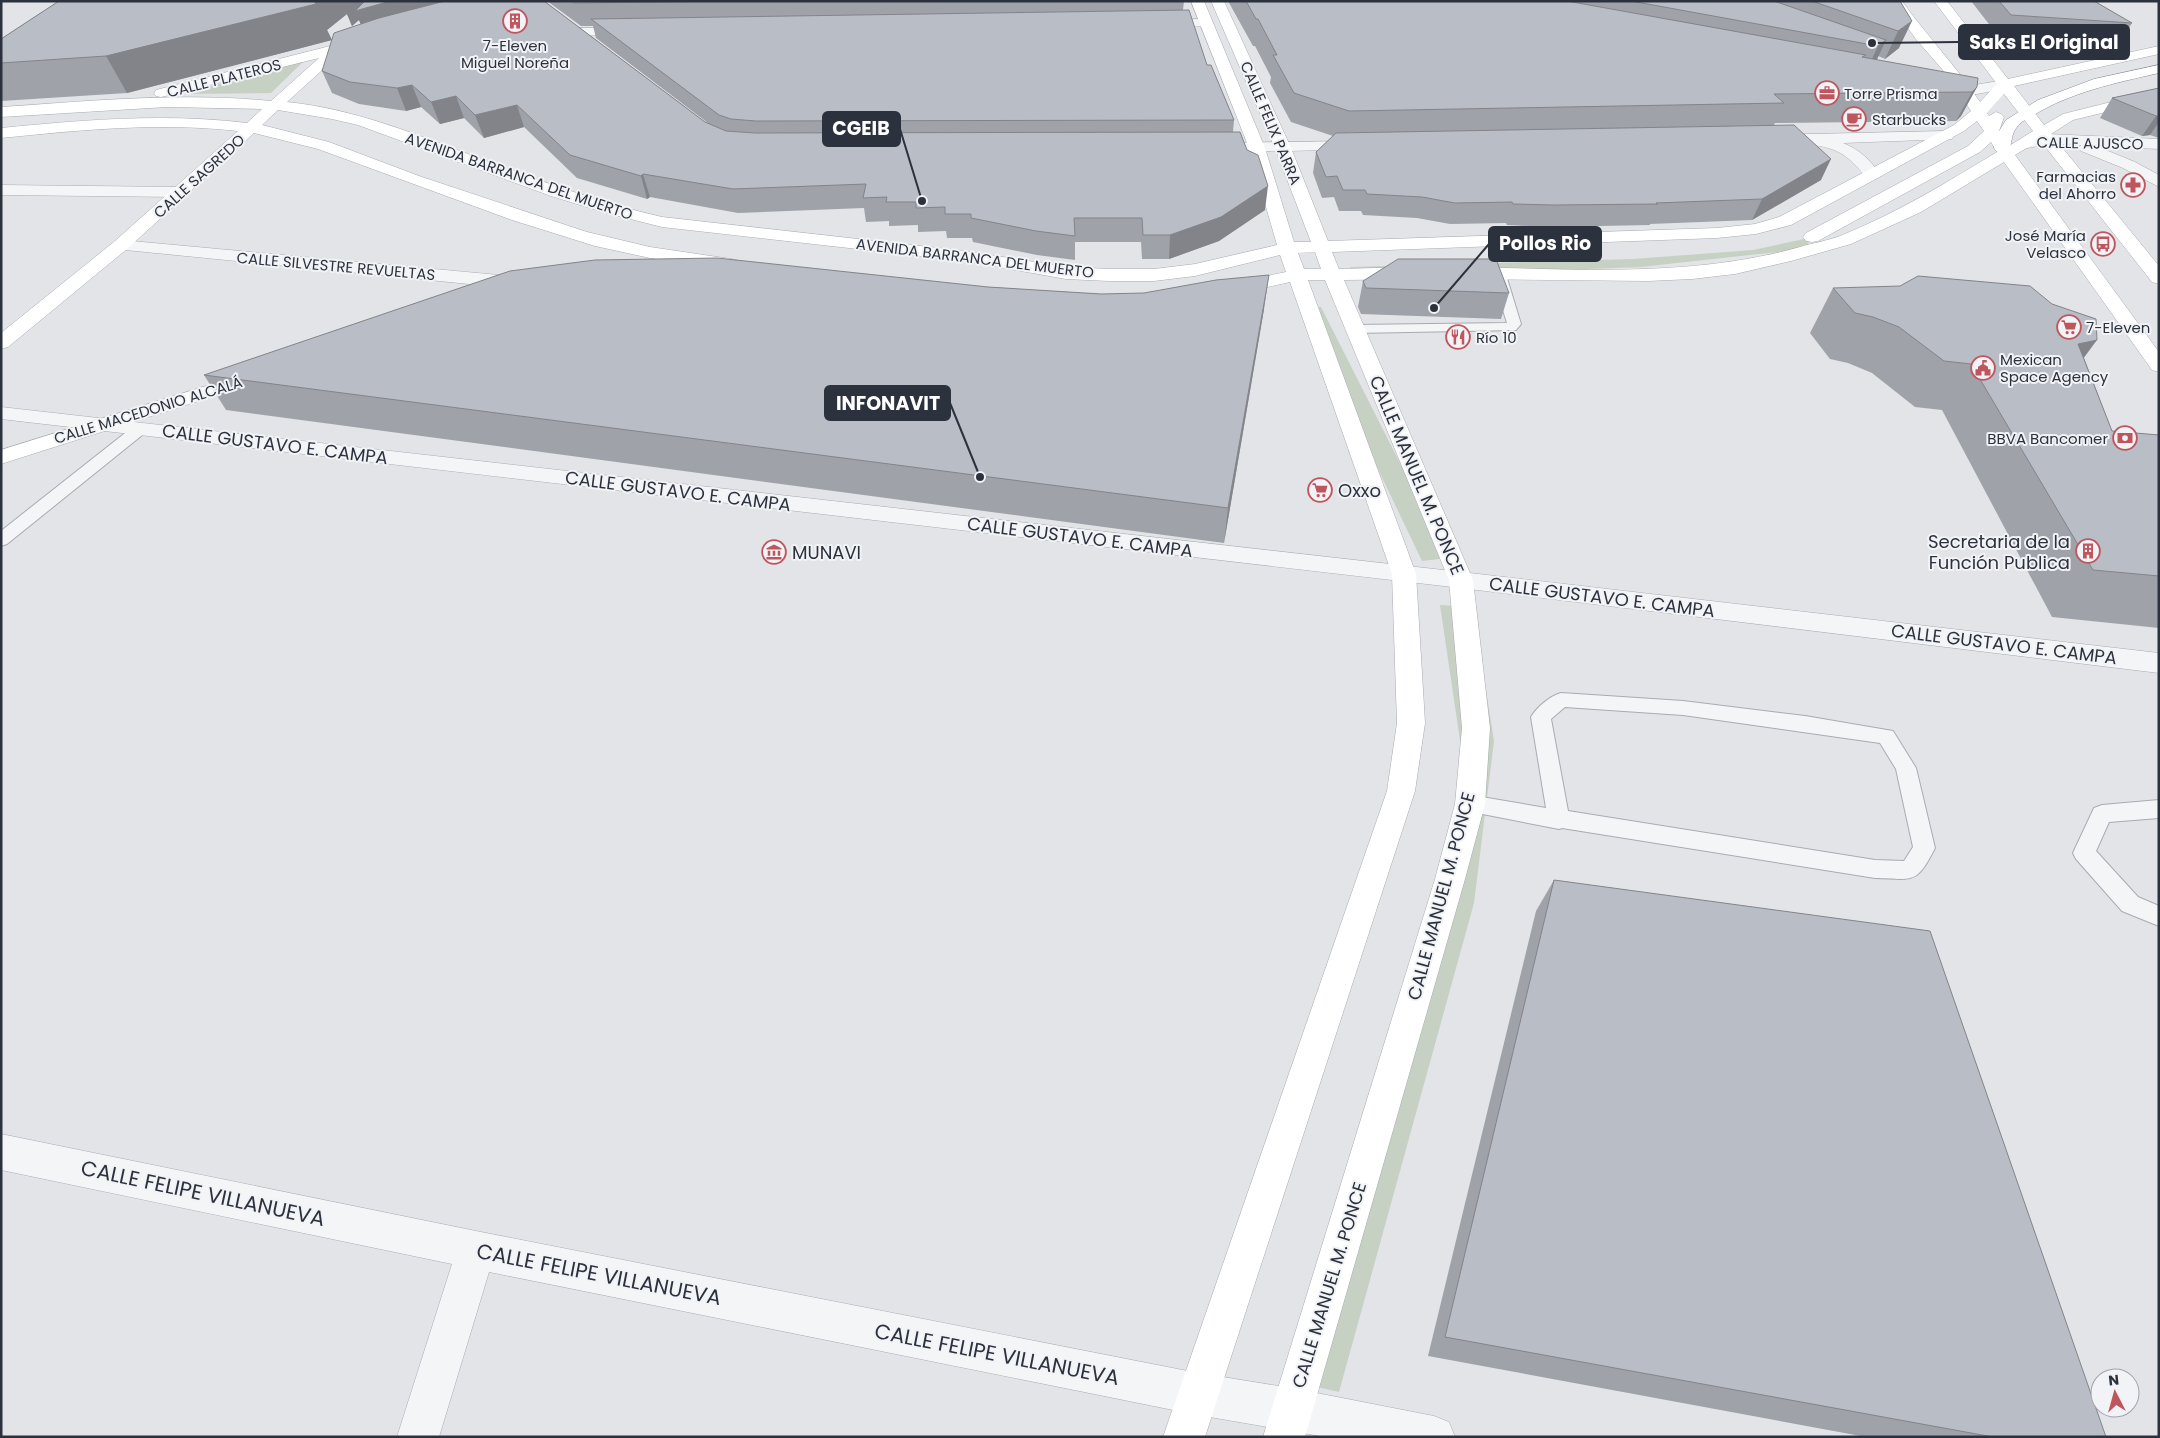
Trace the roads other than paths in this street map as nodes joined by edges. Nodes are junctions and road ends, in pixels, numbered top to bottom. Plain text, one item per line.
1 (1197, 1) edge
2 (1217, 1) edge
3 (1895, 1) edge
4 (1940, 1) edge
5 (563, 22) edge
6 (1206, 23) junction
7 (1146, 24) edge
8 (647, 31) edge
9 (357, 32) edge
10 (577, 32) junction
11 (372, 40) edge
12 (593, 44) edge
13 (336, 50) junction
14 (2159, 50) edge
15 (2159, 69) edge
16 (2005, 84) junction
17 (1928, 87) edge
18 (1964, 91) junction
19 (2159, 94) edge
20 (111, 105) junction
21 (278, 105) junction
22 (1, 112) edge
23 (1979, 112) junction
24 (2028, 112) junction
25 (253, 128) junction
26 (1, 133) edge
27 (1991, 133) junction
28 (1946, 136) junction
29 (2044, 136) junction
30 (1816, 139) junction
31 (1757, 140) edge
32 (2159, 144) edge
33 (1372, 146) edge
34 (1198, 148) edge
35 (1257, 148) junction
36 (1283, 148) junction
37 (2004, 151) junction
38 (481, 164) junction
39 (1872, 175) junction
40 (2159, 182) edge
41 (434, 187) junction
42 (1, 190) edge
43 (180, 192) junction
44 (1318, 238) junction
45 (121, 245) junction
46 (1287, 248) junction
47 (1785, 257) junction
48 (1425, 273) edge
49 (1444, 273) edge
50 (1332, 274) junction
51 (1498, 274) junction
52 (1298, 275) junction
53 (694, 278) edge
54 (2159, 278) edge
55 (541, 287) joint
56 (1216, 291) edge
57 (504, 301) edge
58 (1355, 329) junction
59 (1, 344) edge
60 (2159, 366) edge
61 (269, 372) edge
62 (1, 413) edge
63 (100, 424) junction
64 (140, 429) junction
65 (1, 457) edge
66 (1, 540) edge
67 (1404, 574) junction
68 (1461, 580) junction
69 (2159, 663) edge
70 (1470, 804) junction
71 (2159, 809) edge
72 (1559, 820) junction
73 (2159, 916) edge
74 (1, 1152) edge
75 (476, 1250) junction
76 (1198, 1394) junction
77 (1288, 1423) edge
78 (418, 1437) edge
79 (1184, 1437) edge
80 (1434, 1437) edge

1 - 6 main road, CALLE FELIX PARRA
2 - 36 main road, CALLE FELIX PARRA
3 - 18 main road
4 - 16 main road
5 - 10 street
6 - 7 street
6 - 35 main road, CALLE FELIX PARRA
8 - 10 street
9 - 13 street, CALLE SAGREDO
10 - 12 street
11 - 13 main road, CALLE PLATEROS
13 - 20 main road, CALLE PLATEROS
13 - 21 main road, CALLE SAGREDO
14 - 16 main road
15 - 24 main road
16 - 18 street
16 - 23 main road
16 - 24 main road
16 - 27 main road
17 - 18 street
18 - 23 main road
19 - 29 main road
20 - 21 main road, AVENIDA BARRANCA DEL MUERTO
20 - 22 main road, AVENIDA BARRANCA DEL MUERTO
21 - 25 main road, CALLE SAGREDO
21 - 38 main road, AVENIDA BARRANCA DEL MUERTO
23 - 27 main road
23 - 28 main road
24 - 29 main road
24 - 37 main road
25 - 26 main road, AVENIDA BARRANCA DEL MUERTO
25 - 41 main road, AVENIDA BARRANCA DEL MUERTO
25 - 43 main road, CALLE SAGREDO
27 - 37 main road
27 - 47 main road
28 - 30 street
28 - 39 main road
29 - 32 street, CALLE AJUSCO
29 - 37 main road
29 - 40 street
29 - 54 main road
30 - 31 street
30 - 39 street
33 - 36 street
34 - 35 street
35 - 36 street
35 - 46 main road, CALLE FELIX PARRA
36 - 44 main road, CALLE FELIX PARRA
37 - 47 main road
37 - 60 main road
38 - 41 main road
38 - 46 main road, AVENIDA BARRANCA DEL MUERTO
39 - 44 main road
41 - 53 main road, AVENIDA BARRANCA DEL MUERTO
42 - 43 street
43 - 45 main road, CALLE SAGREDO
44 - 46 main road, AVENIDA BARRANCA DEL MUERTO
44 - 50 main road, CALLE MANUEL M. PONCE
45 - 55 street, CALLE SILVESTRE REVUELTAS
45 - 59 main road, CALLE SAGREDO
46 - 52 main road
47 - 51 main road
48 - 50 main road
49 - 51 main road
50 - 52 main road
50 - 58 main road, CALLE MANUEL M. PONCE
51 - 58 lane
52 - 56 main road
52 - 67 main road
55 - 57 main road
58 - 68 main road, CALLE MANUEL M. PONCE
61 - 63 main road, CALLE MACEDONIO ALCALÁ
62 - 63 street, CALLE GUSTAVO E. CAMPA
63 - 64 street, CALLE GUSTAVO E. CAMPA
63 - 65 main road, CALLE MACEDONIO ALCALÁ
64 - 66 lane
64 - 67 street, CALLE GUSTAVO E. CAMPA
67 - 68 street, CALLE GUSTAVO E. CAMPA
67 - 76 main road
68 - 69 street, CALLE GUSTAVO E. CAMPA
68 - 70 main road, CALLE MANUEL M. PONCE
70 - 72 lane
70 - 77 main road, CALLE MANUEL M. PONCE
71 - 73 lane
72 - 72 lane
74 - 75 street, CALLE FELIPE VILLANUEVA
75 - 76 street, CALLE FELIPE VILLANUEVA
75 - 78 street
76 - 77 street, CALLE FELIPE VILLANUEVA
76 - 79 main road
77 - 80 street, CALLE FELIPE VILLANUEVA

